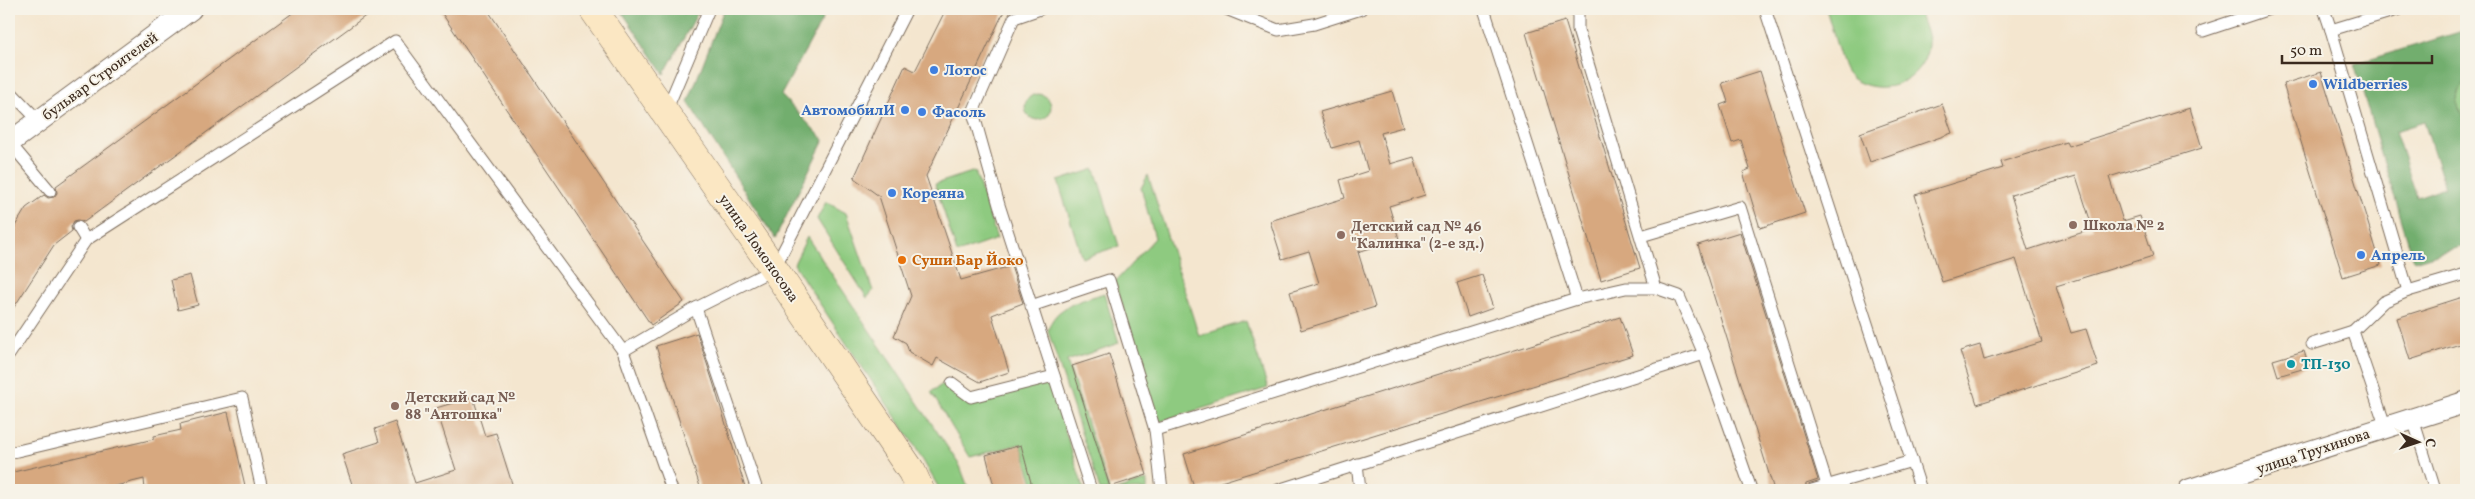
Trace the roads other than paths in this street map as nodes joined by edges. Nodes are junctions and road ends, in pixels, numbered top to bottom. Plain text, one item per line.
1 (191, 9) edge
2 (593, 9) edge
3 (709, 9) edge
4 (907, 9) edge
5 (1040, 9) edge
6 (1226, 9) edge
7 (1361, 9) edge
8 (1484, 9) edge
9 (1578, 9) edge
10 (1765, 9) edge
11 (2269, 9) edge
12 (2324, 9) edge
13 (2400, 9) edge
14 (2331, 30) junction
15 (2203, 31) dead end
16 (10, 91) dead end
17 (665, 114) junction
18 (39, 121) junction
19 (9, 143) edge
20 (50, 191) dead end
21 (78, 227) dead end
22 (1641, 236) junction
23 (86, 240) junction
24 (774, 269) junction
25 (2466, 274) edge
26 (1656, 288) junction
27 (2408, 292) junction
28 (1576, 299) junction
29 (1031, 306) junction
30 (696, 308) junction
31 (2354, 331) junction
32 (2312, 344) dead end
33 (624, 352) junction
34 (1704, 354) junction
35 (9, 355) edge
36 (1054, 376) junction
37 (952, 383) dead end
38 (2466, 402) edge
39 (2413, 419) junction
40 (2386, 428) junction
41 (1155, 430) junction
42 (9, 453) edge
43 (1912, 461) junction
44 (1357, 464) junction
45 (1827, 485) junction
46 (262, 490) edge
47 (672, 490) edge
48 (757, 490) edge
49 (920, 490) edge
50 (1091, 490) edge
51 (1162, 490) edge
52 (1278, 490) edge
53 (1360, 490) edge
54 (1751, 490) edge
55 (1812, 490) edge
56 (1921, 490) edge
57 (2189, 490) edge
58 (2435, 490) edge

1 - 18 street, бульвар Строителей
2 - 17 street, улица Ломоносова
3 - 17 lane
4 - 24 lane
5 - 29 lane
6 - 7 lane
8 - 28 lane
9 - 22 lane
10 - 43 lane
11 - 15 lane
12 - 14 lane
13 - 14 lane
14 - 27 lane
16 - 18 lane
17 - 24 street, улица Ломоносова
18 - 19 street, бульвар Строителей
19 - 20 lane
21 - 23 lane
22 - 26 lane
22 - 45 lane
23 - 33 lane
23 - 35 lane
24 - 30 lane
24 - 49 street, улица Ломоносова
25 - 27 lane
26 - 28 lane
26 - 34 lane
27 - 31 lane
28 - 41 lane
29 - 36 lane
29 - 41 lane
30 - 33 lane
30 - 48 lane
31 - 32 lane
31 - 40 lane
33 - 47 lane
34 - 44 lane
34 - 54 lane
36 - 37 lane
36 - 50 lane
38 - 39 street, улица Трухинова
39 - 40 street, улица Трухинова
39 - 58 lane
40 - 57 street, улица Трухинова
41 - 51 lane
42 - 46 lane
43 - 45 lane
43 - 56 lane
44 - 52 lane
44 - 53 lane
45 - 55 lane

